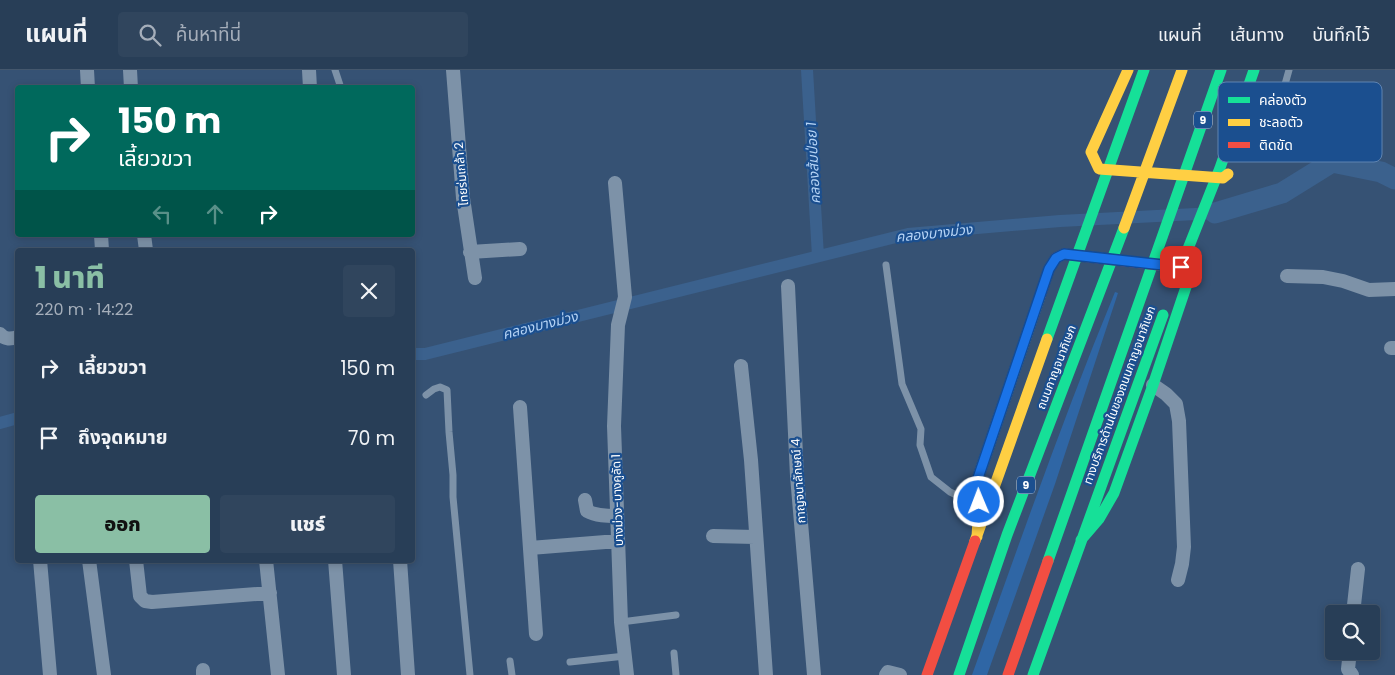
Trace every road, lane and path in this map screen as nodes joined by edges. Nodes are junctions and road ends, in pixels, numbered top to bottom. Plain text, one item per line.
1 (87, 70) edge
2 (130, 70) edge
3 (309, 70) edge
4 (335, 70) edge
5 (453, 70) edge
6 (1128, 70) edge
7 (1144, 70) edge
8 (1182, 70) edge
9 (1221, 70) edge
10 (1254, 70) edge
11 (1250, 82) edge
12 (88, 85) edge
13 (131, 85) edge
14 (310, 85) edge
15 (340, 85) edge
16 (1222, 162) edge
17 (1235, 162) dead end
18 (615, 183) dead end
19 (520, 249) dead end
20 (470, 252) junction
21 (886, 265) dead end
22 (1287, 276) dead end
23 (474, 278) dead end
24 (788, 286) dead end
25 (1173, 288) dead end
26 (1395, 289) edge
27 (1166, 307) dead end
28 (0, 334) edge
29 (15, 338) edge
30 (741, 366) dead end
31 (1154, 385) junction
32 (426, 395) dead end
33 (520, 407) dead end
34 (586, 500) dead end
35 (979, 502) junction
36 (617, 516) junction
37 (713, 536) dead end
38 (755, 537) junction
39 (977, 537) junction
40 (618, 540) junction
41 (1080, 540) junction
42 (530, 548) junction
43 (40, 563) edge
44 (89, 563) edge
45 (136, 563) edge
46 (266, 563) edge
47 (335, 563) edge
48 (400, 563) edge
49 (1358, 570) dead end
50 (1178, 580) dead end
51 (270, 593) junction
52 (1355, 605) edge
53 (676, 615) dead end
54 (621, 622) junction
55 (536, 634) dead end
56 (674, 652) dead end
57 (625, 656) junction
58 (1349, 660) edge
59 (510, 661) dead end
60 (570, 662) dead end
61 (50, 675) edge
62 (104, 675) edge
63 (278, 675) edge
64 (344, 675) edge
65 (408, 675) edge
66 (470, 675) edge
67 (512, 675) edge
68 (627, 675) edge
69 (676, 675) edge
70 (766, 675) edge
71 (814, 675) edge
72 (886, 675) edge
73 (900, 675) edge
74 (927, 675) edge
75 (959, 675) edge
76 (1008, 675) edge
77 (1033, 675) edge
78 (1352, 675) edge

1 - 12 street
2 - 13 street
3 - 14 street
4 - 15 lane
5 - 20 street, ไทยร่มเกล้า 2
6 - 17 main road
7 - 39 main road
8 - 75 main road, ถนนกาญจนาภิเษก / 9
9 - 76 main road, 9
10 - 11 main road
16 - 25 main road
18 - 36 street, บางม่วง-บางคูลัด 1
19 - 20 street
20 - 23 street, ไทยร่มเกล้า 2
21 - 35 lane
22 - 26 street
24 - 71 street, กาญจนาลักษณ์ 4
27 - 41 main road, ทางบริการด้านในของถนนกาญจนาภิเษก
28 - 29 street
30 - 38 street
31 - 35 main road
31 - 41 main road
31 - 50 street
32 - 66 lane
33 - 42 street
34 - 36 street
35 - 39 main road
36 - 40 street, บางม่วง-บางคูลัด 1
37 - 38 street
38 - 70 street
39 - 74 main road
40 - 42 street
40 - 54 street, บางม่วง-บางคูลัด 1
41 - 77 main road, ทางบริการด้านในของถนนกาญจนาภิเษก
42 - 55 street
43 - 61 street
44 - 62 street
45 - 51 street
46 - 51 street
47 - 64 street
48 - 65 street
49 - 52 street
51 - 63 street
53 - 54 lane
54 - 57 street, บางม่วง-บางคูลัด 1
56 - 69 lane
57 - 60 lane
57 - 68 street, บางม่วง-บางคูลัด 1
58 - 78 street
59 - 67 lane
72 - 73 street

